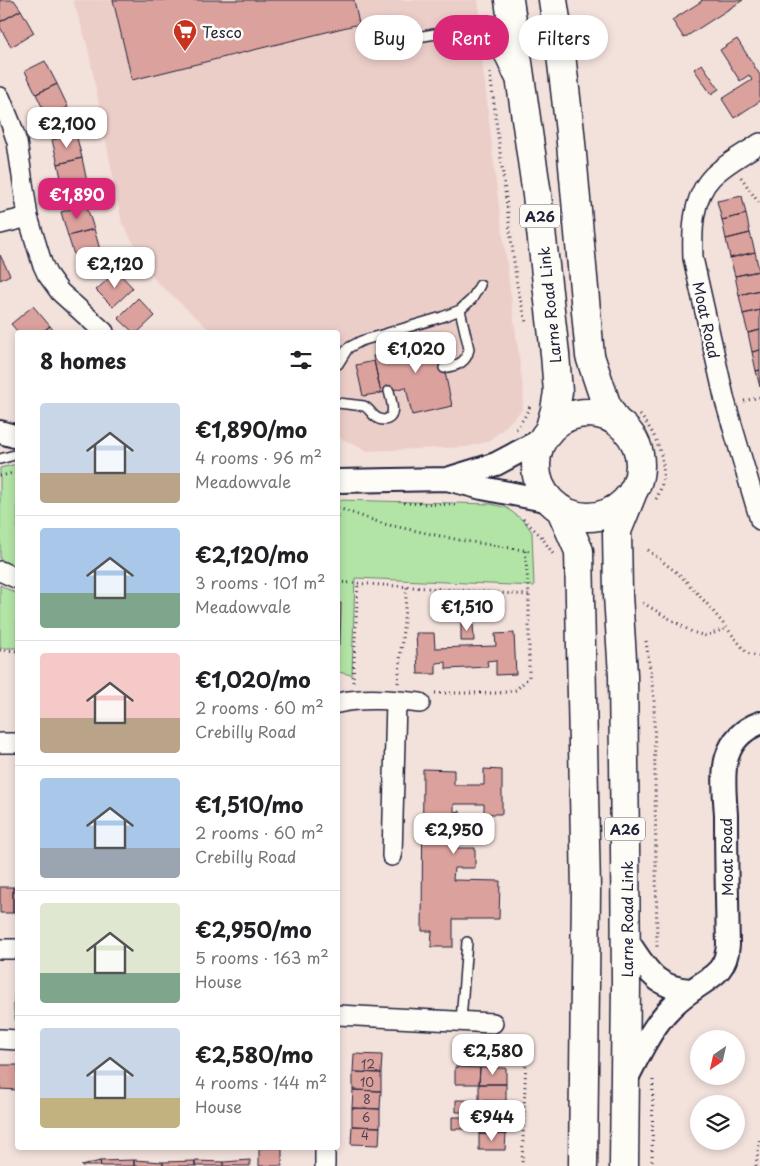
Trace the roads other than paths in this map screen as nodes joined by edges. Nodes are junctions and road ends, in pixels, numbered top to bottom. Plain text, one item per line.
1 (509, 0) edge
2 (553, 0) edge
3 (423, 37) edge
4 (0, 97) edge
5 (525, 111) junction
6 (760, 143) edge
7 (28, 217) junction
8 (0, 224) edge
9 (480, 284) dead end
10 (460, 310) junction
11 (102, 330) edge
12 (340, 361) edge
13 (444, 368) dead end
14 (389, 391) dead end
15 (340, 403) edge
16 (616, 421) junction
17 (0, 432) edge
18 (546, 435) junction
19 (15, 436) edge
20 (15, 455) edge
21 (0, 459) edge
22 (447, 479) junction
23 (340, 481) edge
24 (632, 494) junction
25 (555, 505) junction
26 (760, 520) edge
27 (0, 571) edge
28 (15, 578) edge
29 (396, 700) junction
30 (345, 701) edge
31 (420, 703) road end
32 (760, 723) edge
33 (0, 743) edge
34 (15, 743) edge
35 (392, 856) dead end
36 (626, 939) junction
37 (466, 942) dead end
38 (0, 950) edge
39 (15, 950) edge
40 (691, 990) junction
41 (340, 1014) edge
42 (461, 1021) junction
43 (493, 1023) road end
44 (0, 1039) edge
45 (15, 1040) edge
46 (625, 1082) junction
47 (325, 1150) edge
48 (325, 1166) edge
49 (583, 1166) edge
50 (624, 1166) edge

1 - 5 main road, Larne Road Link / A26
2 - 16 main road, A26
3 - 5 lane
4 - 7 street
5 - 18 main road, Larne Road Link / A26
6 - 26 street, Moat Road
7 - 8 street
7 - 11 street
9 - 10 lane
10 - 12 lane
10 - 13 lane
14 - 15 lane
16 - 18 main road
16 - 24 main road, A26
17 - 19 street
18 - 22 street
18 - 25 main road, A26
20 - 21 lane
22 - 23 street
22 - 25 street
24 - 25 main road
24 - 36 main road, Larne Road Link / A26
25 - 49 main road, A26
27 - 28 street
29 - 30 street
29 - 31 street
29 - 35 street
32 - 40 street, Moat Road
33 - 34 street
36 - 40 street
36 - 46 main road, Larne Road Link / A26
37 - 42 lane
38 - 39 street
40 - 46 street, Moat Road
41 - 42 street
42 - 43 street
44 - 45 street
46 - 50 main road, Larne Road Link / A26
47 - 48 street

